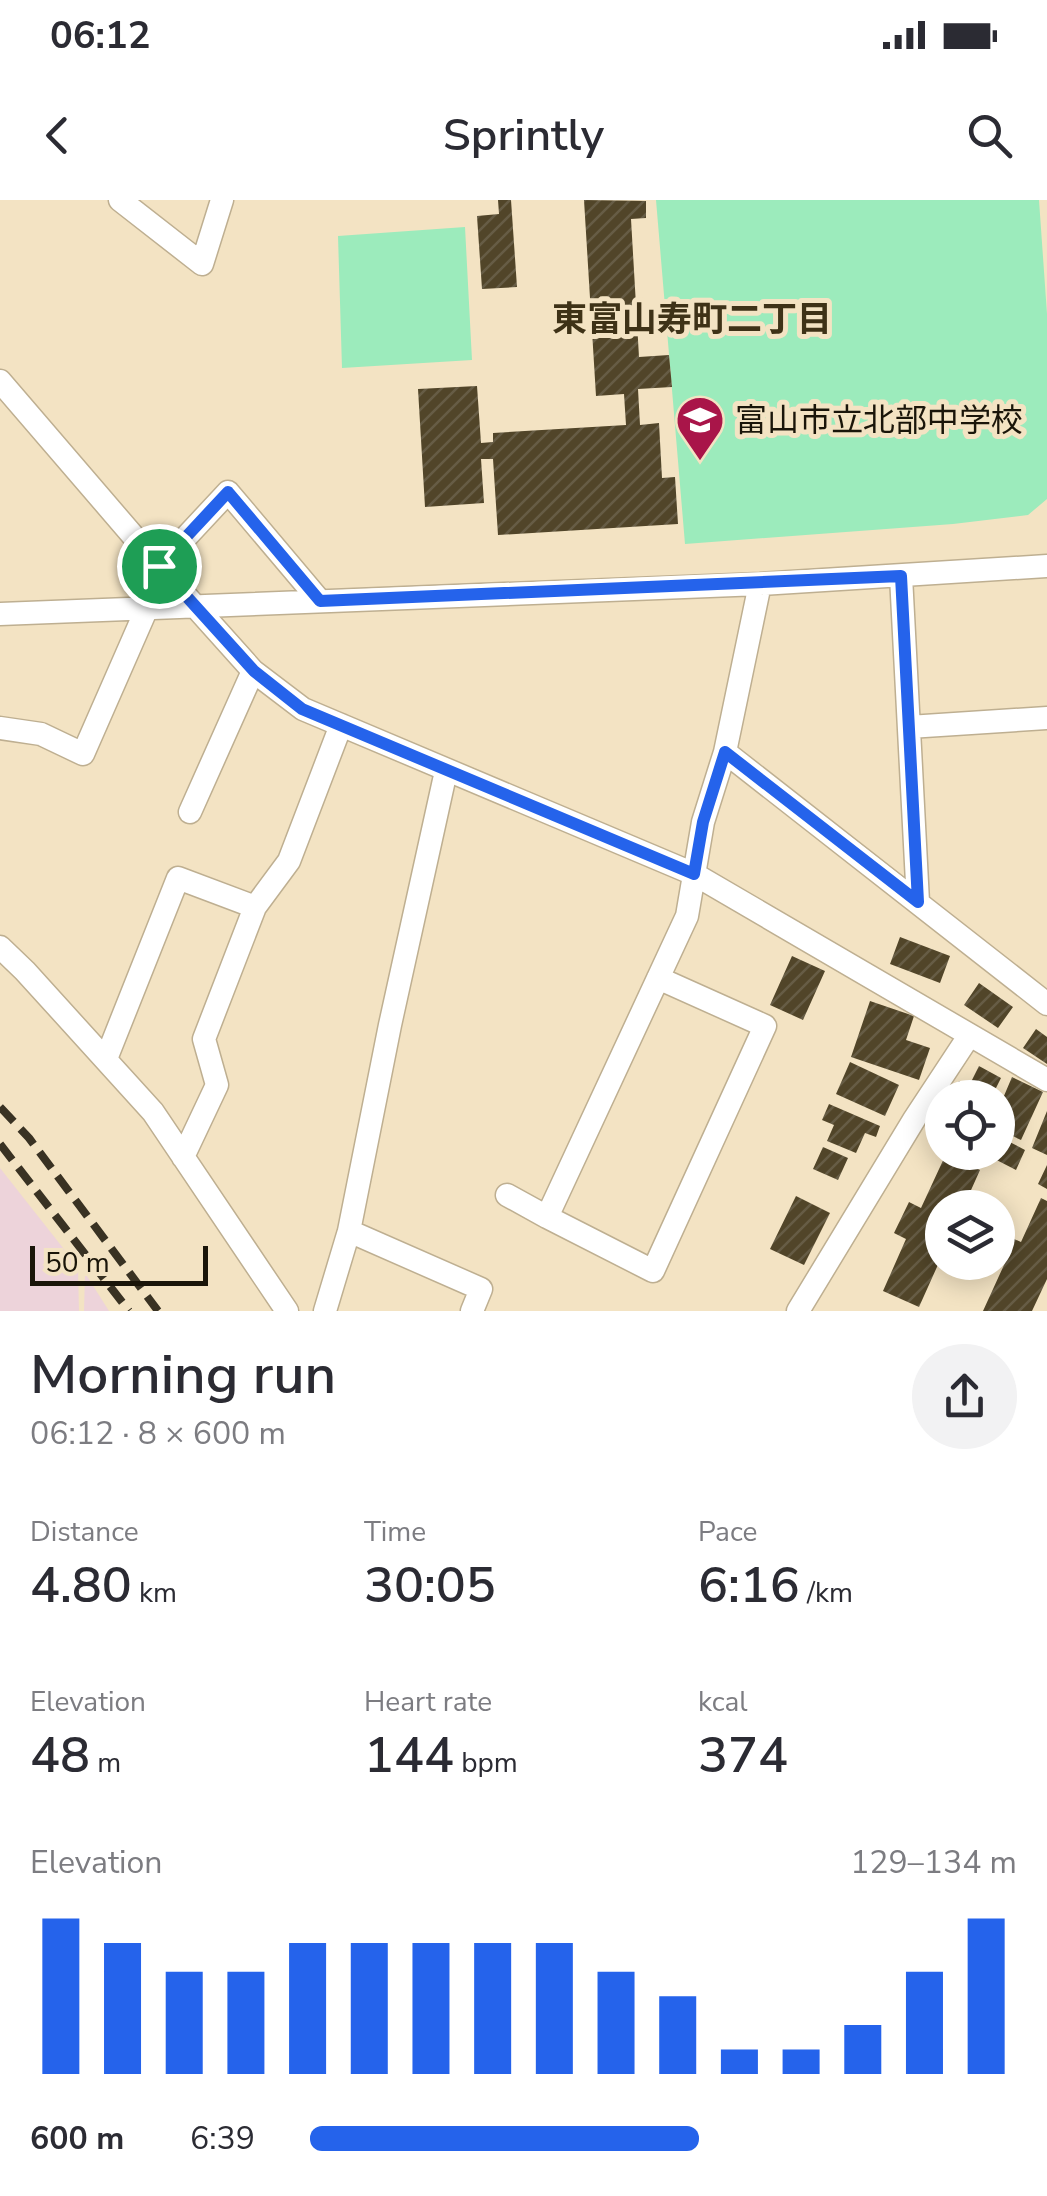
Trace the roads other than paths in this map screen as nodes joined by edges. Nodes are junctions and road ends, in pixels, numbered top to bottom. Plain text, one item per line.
1 (120, 200) edge
2 (222, 200) edge
3 (0, 381) edge
4 (159, 566) junction
5 (1047, 566) edge
6 (901, 576) junction
7 (760, 584) junction
8 (320, 601) junction
9 (196, 605) junction
10 (147, 608) junction
11 (0, 614) edge
12 (254, 671) junction
13 (1047, 718) edge
14 (342, 726) junction
15 (909, 727) junction
16 (0, 728) edge
17 (725, 752) junction
18 (446, 770) junction
19 (190, 812) dead end
20 (694, 874) junction
21 (918, 902) junction
22 (255, 907) junction
23 (0, 947) edge
24 (658, 978) junction
25 (1046, 1001) edge
26 (970, 1036) junction
27 (106, 1059) junction
28 (1047, 1080) edge
29 (183, 1156) junction
30 (507, 1195) dead end
31 (547, 1218) junction
32 (349, 1231) junction
33 (287, 1311) edge
34 (325, 1311) edge
35 (472, 1311) edge
36 (798, 1311) edge

1 - 2 street
3 - 4 street
4 - 8 street
4 - 9 street
5 - 6 street
6 - 7 street
6 - 15 street
7 - 8 street
7 - 17 street
8 - 9 street
9 - 10 street
9 - 12 street
10 - 11 street
10 - 16 street
12 - 14 street
12 - 19 street
13 - 15 street
14 - 18 street
14 - 22 street
15 - 21 street
17 - 20 street
17 - 21 street
18 - 20 street
18 - 32 street
20 - 24 street
20 - 26 street
21 - 25 street
22 - 27 street
22 - 29 street
23 - 27 street
24 - 31 street
24 - 31 street
26 - 28 street
26 - 36 street
27 - 29 street
29 - 33 street
30 - 31 street
32 - 34 street
32 - 35 street

